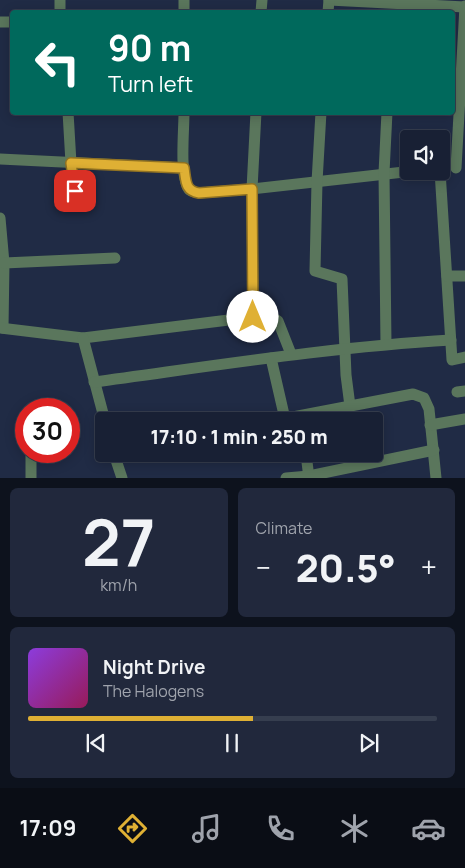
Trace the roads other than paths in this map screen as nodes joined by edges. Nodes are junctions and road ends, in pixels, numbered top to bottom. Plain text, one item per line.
1 (329, 0) edge
2 (392, 5) edge
3 (465, 6) edge
4 (68, 115) edge
5 (184, 115) edge
6 (256, 115) edge
7 (321, 115) edge
8 (387, 115) edge
9 (0, 159) edge
10 (71, 163) junction
11 (184, 168) junction
12 (460, 168) edge
13 (400, 172) edge
14 (384, 173) junction
15 (442, 180) edge
16 (316, 182) junction
17 (252, 189) junction
18 (77, 204) dead end
19 (0, 218) edge
20 (114, 258) dead end
21 (4, 263) junction
22 (447, 276) junction
23 (465, 276) edge
24 (253, 317) junction
25 (2, 328) edge
26 (83, 338) junction
27 (451, 340) junction
28 (386, 344) junction
29 (344, 348) junction
30 (291, 354) junction
31 (465, 357) edge
32 (271, 358) junction
33 (94, 382) junction
34 (350, 406) junction
35 (102, 412) edge
36 (283, 412) edge
37 (328, 412) edge
38 (465, 419) edge
39 (430, 424) junction
40 (434, 450) junction
41 (117, 462) edge
42 (307, 462) edge
43 (31, 463) edge
44 (309, 477) edge
45 (31, 478) edge
46 (122, 478) edge
47 (286, 478) edge
48 (436, 478) edge

1 - 2 street
2 - 3 street
3 - 12 street
4 - 10 street
5 - 11 street
6 - 17 street
7 - 16 street
8 - 14 street
9 - 10 street
10 - 11 street
10 - 18 street
11 - 17 street
13 - 14 street
14 - 16 street
14 - 28 street
15 - 22 street
16 - 17 street
16 - 29 street
17 - 24 street
19 - 21 street
20 - 21 street
21 - 25 street
22 - 23 street
22 - 27 street
24 - 26 street
24 - 30 street
25 - 26 street
26 - 33 street
27 - 28 street
27 - 31 street
28 - 29 street
29 - 30 street
29 - 34 street
30 - 32 street
32 - 33 street
32 - 36 street
33 - 35 street
34 - 37 street
34 - 39 street
38 - 39 street
39 - 40 street
40 - 44 street
40 - 48 street
41 - 46 street
42 - 44 street
43 - 45 street
44 - 47 street

